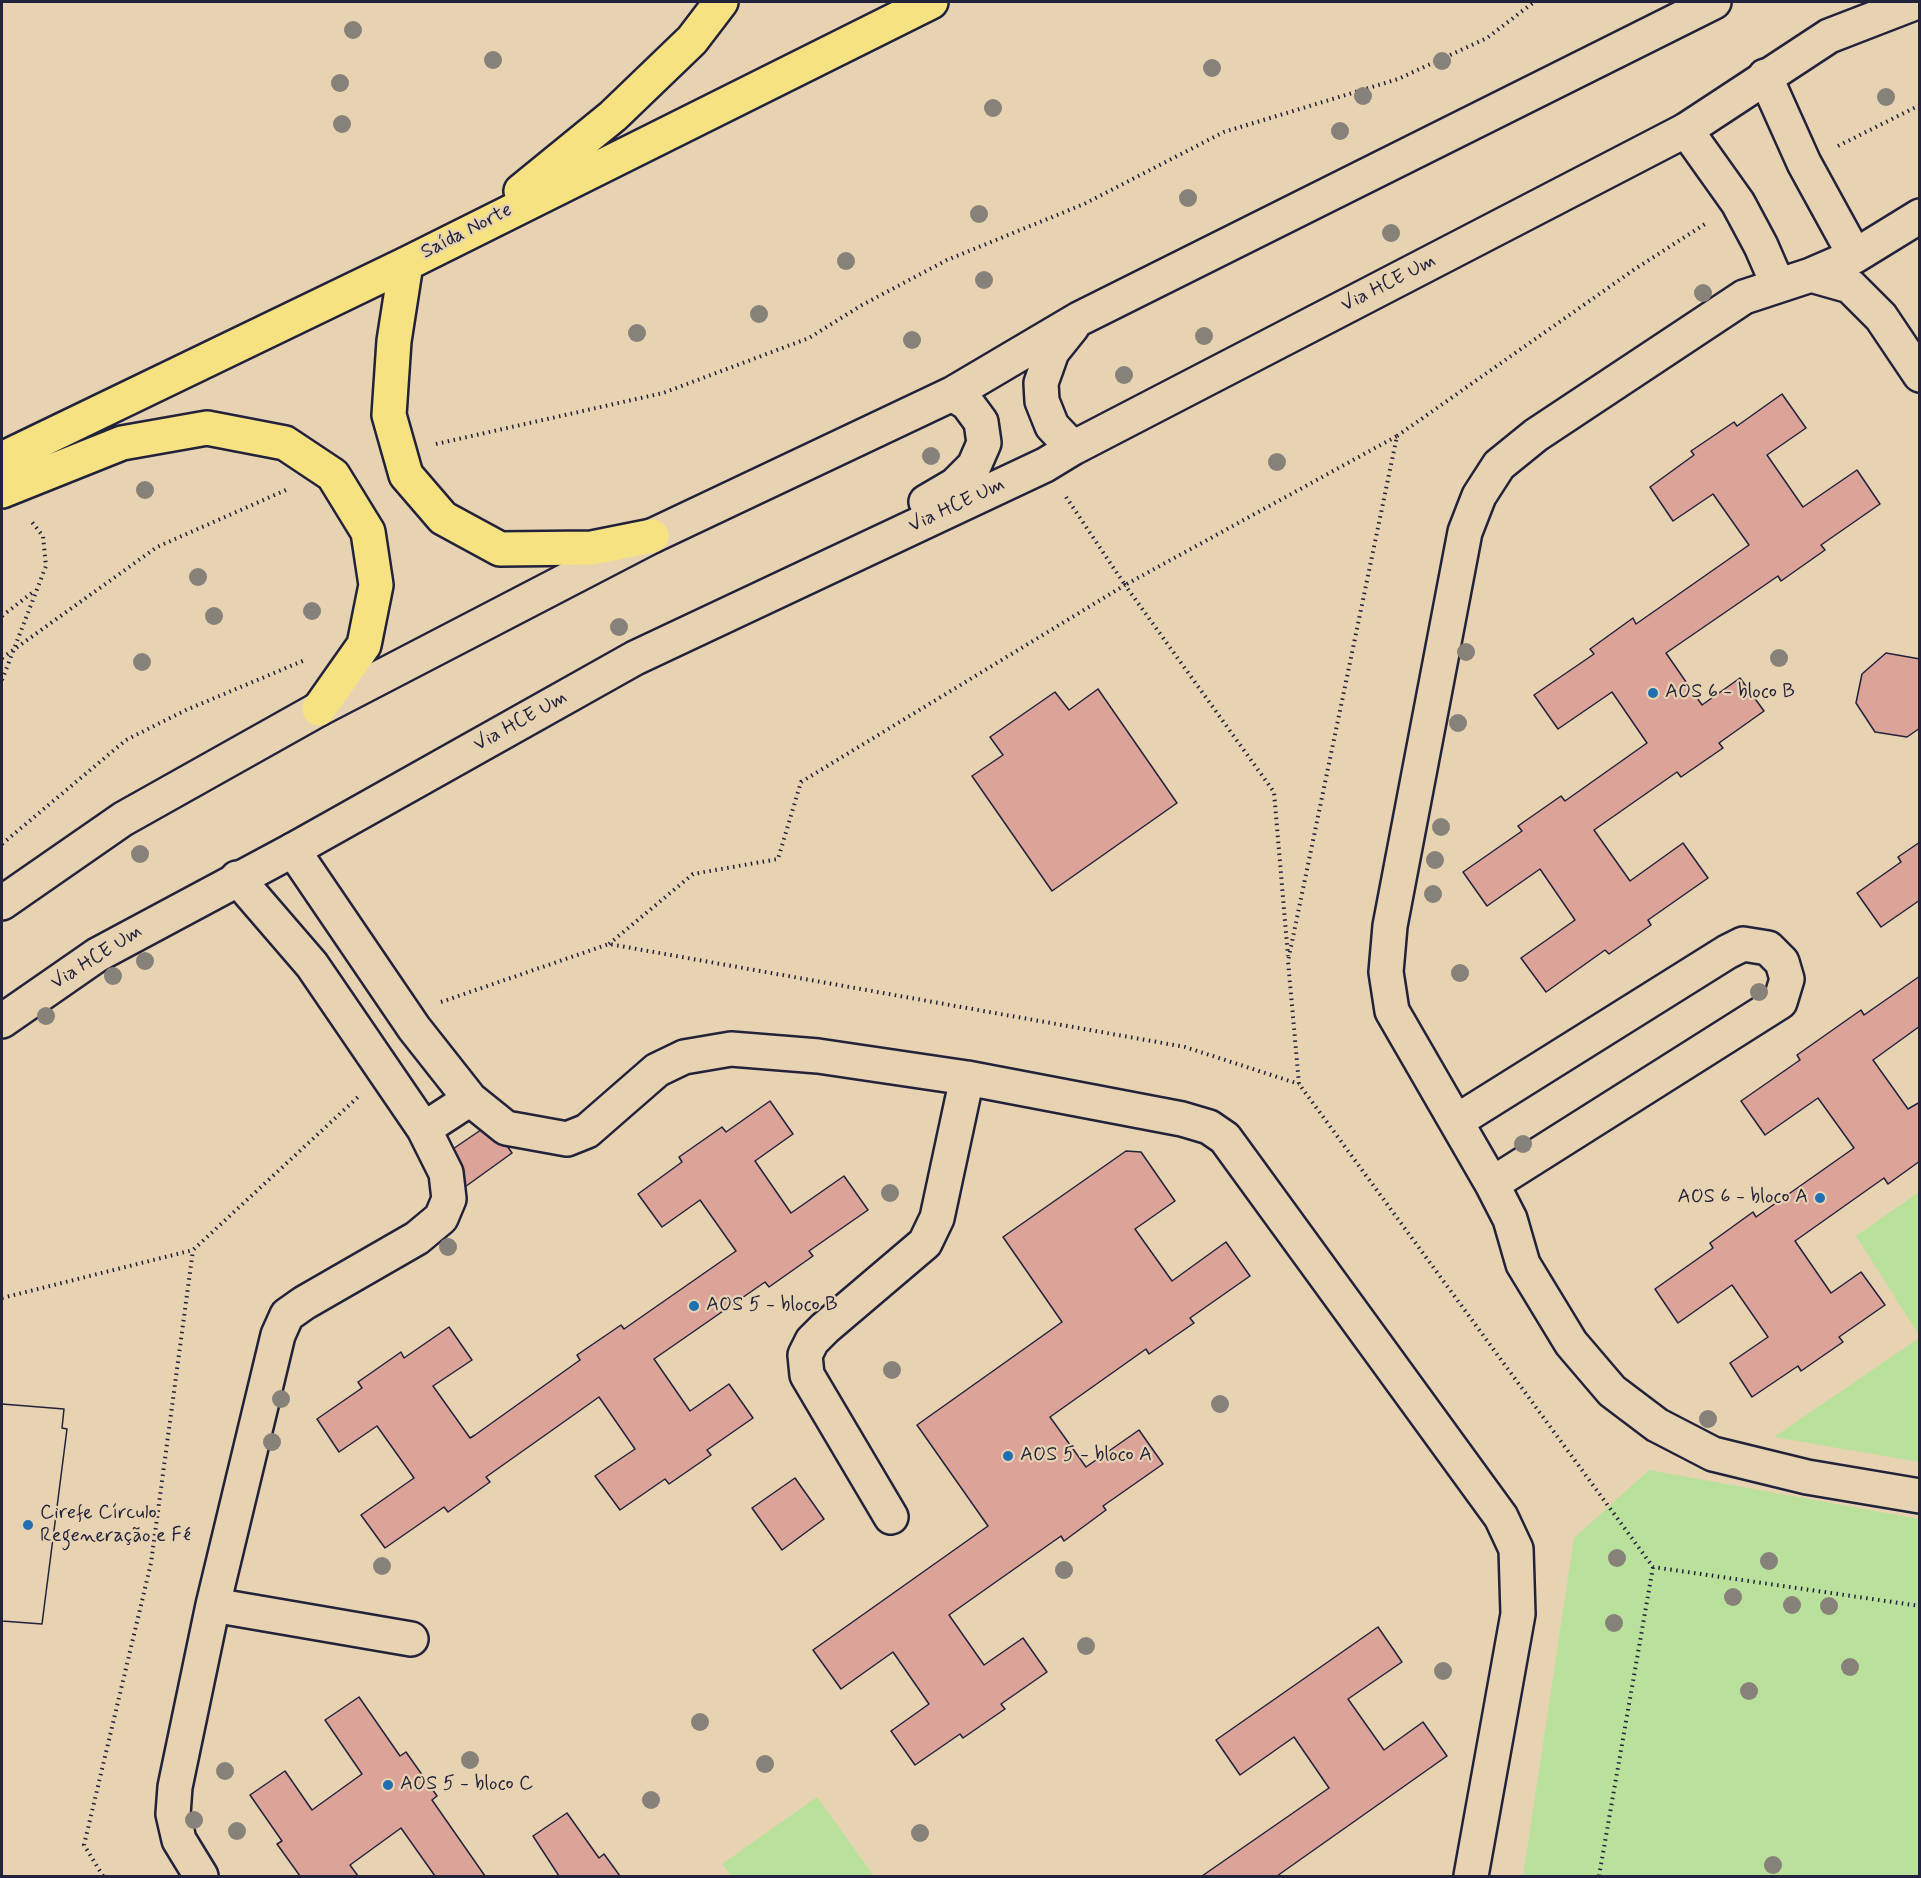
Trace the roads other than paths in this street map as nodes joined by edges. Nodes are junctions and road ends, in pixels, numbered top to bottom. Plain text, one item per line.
1 (721, 2) edge
2 (931, 2) edge
3 (1714, 2) edge
4 (1917, 2) edge
5 (1765, 76) junction
6 (1686, 130) junction
7 (1920, 216) edge
8 (475, 228) junction
9 (1855, 256) junction
10 (406, 264) junction
11 (1811, 275) junction
12 (1778, 285) junction
13 (1078, 319) junction
14 (1920, 375) edge
15 (952, 394) junction
16 (1073, 448) junction
17 (4, 480) edge
18 (652, 536) junction
19 (788, 585) junction
20 (319, 709) junction
21 (293, 849) junction
22 (237, 878) junction
23 (2, 903) edge
24 (2, 1021) edge
25 (967, 1078) junction
26 (470, 1099) junction
27 (1457, 1121) junction
28 (424, 1129) junction
29 (1492, 1184) junction
30 (1920, 1496) edge
31 (891, 1516) dead end
32 (213, 1605) junction
33 (411, 1639) dead end
34 (201, 1876) edge
35 (1471, 1876) edge

1 - 8 main road
2 - 8 main road, Saída Norte
3 - 13 street
4 - 5 street, Via HCE Um
5 - 6 street, Via HCE Um
5 - 9 street
6 - 12 street
6 - 16 street, Via HCE Um
7 - 9 street
8 - 10 main road, Saída Norte
9 - 11 street
10 - 17 main road, Saída Norte
10 - 18 main road
11 - 12 street
11 - 14 street
12 - 27 street
13 - 15 street
13 - 16 street
15 - 18 street
15 - 19 street
16 - 19 street, Via HCE Um
17 - 20 main road
18 - 20 street
19 - 21 street, Via HCE Um
20 - 23 street
21 - 22 street, Via HCE Um
21 - 26 street
22 - 24 street, Via HCE Um
22 - 28 street
25 - 26 street
25 - 31 street
25 - 35 street
26 - 28 street
27 - 29 street
27 - 29 street
28 - 32 street
29 - 30 street
32 - 33 street
32 - 34 street

